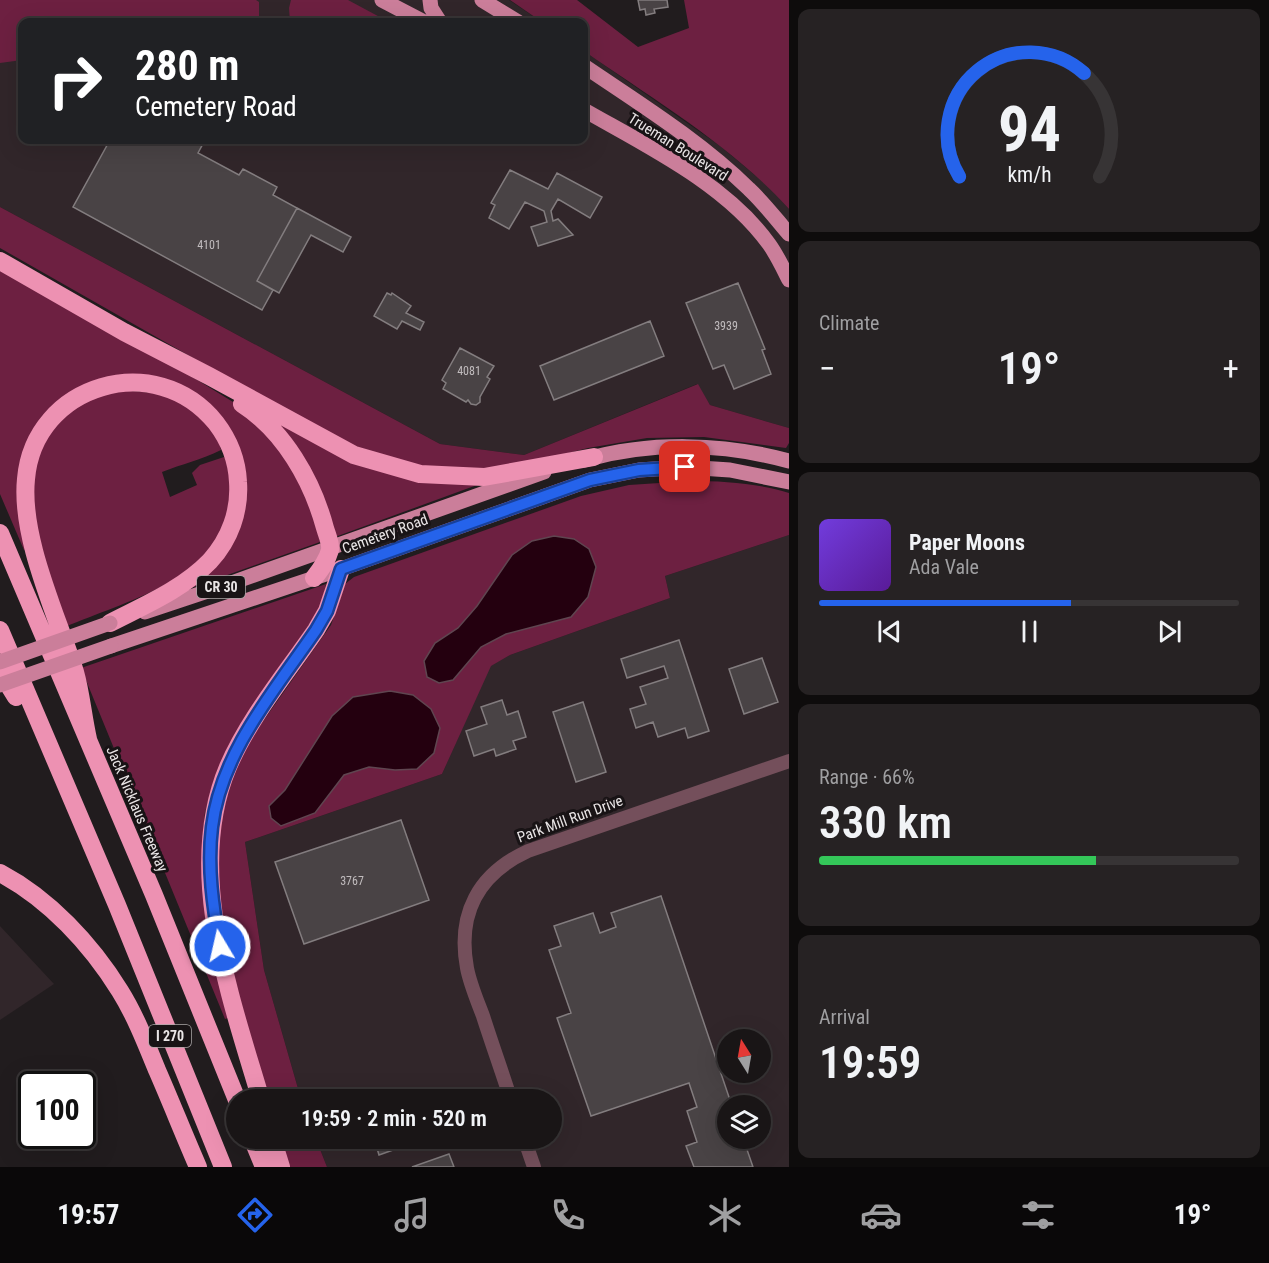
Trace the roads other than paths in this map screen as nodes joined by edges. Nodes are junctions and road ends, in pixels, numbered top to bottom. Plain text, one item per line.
1 (382, 0) edge
2 (430, 0) edge
3 (482, 0) edge
4 (416, 18) edge
5 (437, 18) edge
6 (511, 18) edge
7 (588, 69) edge
8 (588, 112) edge
9 (720, 164) junction
10 (689, 171) junction
11 (789, 234) edge
12 (0, 261) edge
13 (789, 280) edge
14 (124, 332) junction
15 (594, 457) junction
16 (789, 461) edge
17 (789, 482) edge
18 (0, 532) edge
19 (330, 548) junction
20 (341, 569) junction
21 (314, 578) junction
22 (110, 623) junction
23 (0, 630) edge
24 (0, 662) edge
25 (0, 670) edge
26 (0, 685) edge
27 (88, 739) junction
28 (53, 754) junction
29 (789, 761) edge
30 (0, 873) edge
31 (233, 1089) edge
32 (258, 1089) edge
33 (507, 1089) edge
34 (257, 1149) edge
35 (275, 1149) edge
36 (528, 1149) edge
37 (198, 1167) edge
38 (223, 1167) edge
39 (264, 1167) edge
40 (281, 1167) edge
41 (534, 1167) edge

1 - 4 main road
2 - 5 main road
3 - 6 main road
7 - 9 main road, Trueman Boulevard
8 - 10 main road, Trueman Boulevard
9 - 10 main road
9 - 11 main road, Trueman Boulevard
10 - 13 main road, Trueman Boulevard
12 - 14 highway
14 - 15 highway
14 - 19 highway
15 - 16 main road, Cemetery Road / CR 30
15 - 19 main road, Cemetery Road / CR 30
17 - 20 main road, Cemetery Road / CR 30
18 - 27 highway, Jack Nicklaus Freeway / I 270
19 - 21 highway
19 - 22 main road, Cemetery Road / CR 30
20 - 21 main road, Cemetery Road / CR 30
20 - 32 highway
21 - 26 main road, Cemetery Road / CR 30, bridge
22 - 24 main road, Cemetery Road / CR 30, bridge
22 - 27 highway
23 - 28 highway, I 270
25 - 28 highway
27 - 31 highway, Jack Nicklaus Freeway / I 270
28 - 38 highway, I 270
29 - 33 street, Park Mill Run Drive
30 - 37 highway
34 - 39 highway
35 - 40 highway
36 - 41 street

